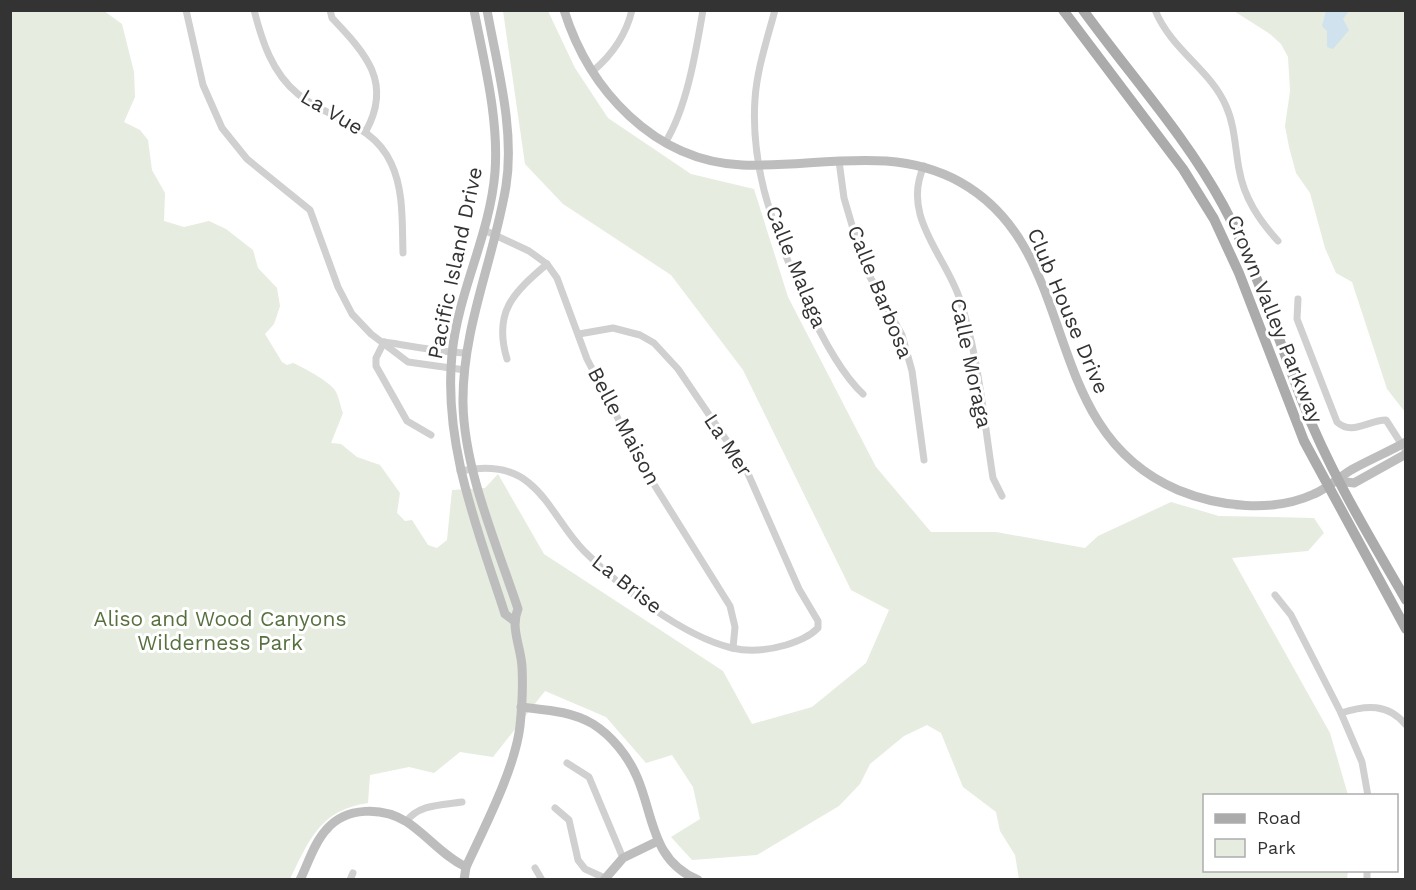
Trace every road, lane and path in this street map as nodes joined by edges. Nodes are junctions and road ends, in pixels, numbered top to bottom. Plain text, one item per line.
1 (186, 10) edge
2 (254, 10) edge
3 (330, 10) edge
4 (474, 10) edge
5 (487, 10) edge
6 (564, 10) edge
7 (632, 10) edge
8 (703, 10) edge
9 (775, 10) edge
10 (1063, 10) edge
11 (1083, 10) edge
12 (1155, 10) edge
13 (592, 71) junction
14 (366, 131) junction
15 (665, 143) junction
16 (839, 160) junction
17 (760, 164) junction
18 (924, 166) junction
19 (484, 230) junction
20 (496, 234) junction
21 (1278, 241) dead end
22 (403, 253) dead end
23 (547, 264) junction
24 (1298, 299) dead end
25 (579, 334) junction
26 (384, 342) junction
27 (452, 353) junction
28 (466, 353) junction
29 (507, 359) dead end
30 (452, 368) junction
31 (465, 370) junction
32 (863, 394) dead end
33 (431, 435) dead end
34 (1404, 448) edge
35 (924, 460) dead end
36 (474, 468) junction
37 (460, 471) junction
38 (1339, 481) junction
39 (1327, 488) junction
40 (1002, 496) dead end
41 (1275, 595) dead end
42 (1406, 600) edge
43 (513, 620) junction
44 (818, 628) joint
45 (1406, 629) edge
46 (733, 648) junction
47 (521, 707) junction
48 (1341, 713) junction
49 (1406, 725) edge
50 (567, 763) dead end
51 (1368, 794) edge
52 (462, 802) dead end
53 (555, 808) dead end
54 (406, 822) junction
55 (658, 841) junction
56 (623, 858) junction
57 (466, 867) junction
58 (535, 868) dead end
59 (300, 879) edge
60 (464, 879) edge
61 (542, 879) edge
62 (605, 879) edge
63 (698, 879) edge

1 - 26 street
2 - 14 street, La Vue
3 - 14 street
4 - 19 street, Pacific Island Drive
5 - 20 street, Pacific Island Drive
6 - 13 street, Club House Drive
7 - 13 street
8 - 15 street
9 - 17 street, Calle Malaga
10 - 39 main road, Crown Valley Parkway
11 - 38 main road, Crown Valley Parkway
12 - 21 street
13 - 15 street, Club House Drive
14 - 22 street, La Vue
15 - 17 street, Club House Drive
16 - 17 street, Club House Drive
16 - 18 street, Club House Drive
16 - 35 street, Calle Barbosa
17 - 32 street, Calle Malaga
18 - 39 street, Club House Drive
18 - 40 street, Calle Moraga
19 - 20 street, Belle Maison
19 - 27 street, Pacific Island Drive
20 - 23 street, Belle Maison
20 - 28 street, Pacific Island Drive
23 - 25 street, Belle Maison
23 - 29 street
24 - 34 street
25 - 44 street, La Mer
25 - 46 street, Belle Maison
26 - 27 street
26 - 30 street
26 - 33 street
27 - 28 street
27 - 30 street, Pacific Island Drive
28 - 31 street, Pacific Island Drive
30 - 31 street
30 - 37 street, Pacific Island Drive
31 - 36 street, Pacific Island Drive
34 - 38 street, Club House Drive
36 - 37 street, La Brise
36 - 43 street, Pacific Island Drive
36 - 46 street, La Brise
37 - 43 street, Pacific Island Drive
38 - 39 street, Club House Drive
38 - 42 main road, Crown Valley Parkway
39 - 45 main road, Crown Valley Parkway
41 - 48 street
43 - 47 street, Pacific Island Drive
44 - 46 street, La Brise
47 - 55 street
47 - 57 street, Pacific Island Drive
48 - 49 street
48 - 51 street
50 - 56 street
52 - 54 street
53 - 62 street
54 - 57 street
54 - 59 street
55 - 56 street
55 - 63 street
56 - 62 street
57 - 60 street, Pacific Island Drive
58 - 61 street

